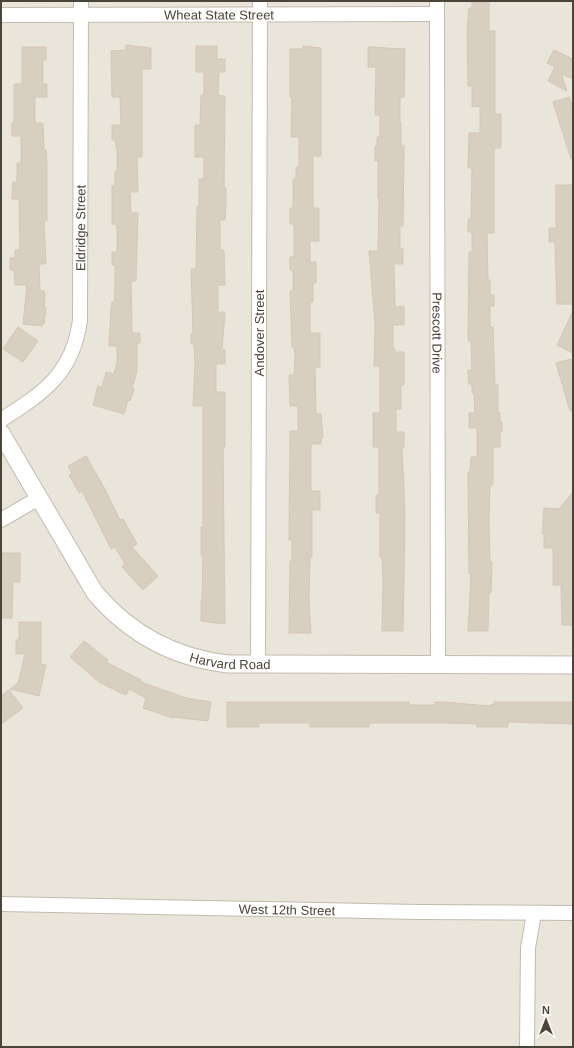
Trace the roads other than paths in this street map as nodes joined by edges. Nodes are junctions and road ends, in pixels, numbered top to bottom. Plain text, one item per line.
1 (81, 1) edge
2 (260, 8) edge
3 (436, 8) edge
4 (1, 15) edge
5 (81, 15) junction
6 (1, 420) edge
7 (1, 433) edge
8 (39, 498) junction
9 (1, 520) edge
10 (258, 664) junction
11 (438, 665) junction
12 (573, 665) edge
13 (1, 904) edge
14 (534, 913) junction
15 (573, 913) edge
16 (527, 1047) edge

1 - 5 street, Eldridge Street
2 - 3 street, Wheat State Street
2 - 5 street, Wheat State Street
2 - 10 street, Andover Street
3 - 11 street, Prescott Drive
4 - 5 street, Wheat State Street
5 - 6 street, Eldridge Street
7 - 8 street, Harvard Road
8 - 9 street
8 - 10 street, Harvard Road
10 - 11 street, Harvard Road
11 - 12 street, Harvard Road
13 - 14 street, West 12th Street
14 - 15 street, West 12th Street
14 - 16 street

